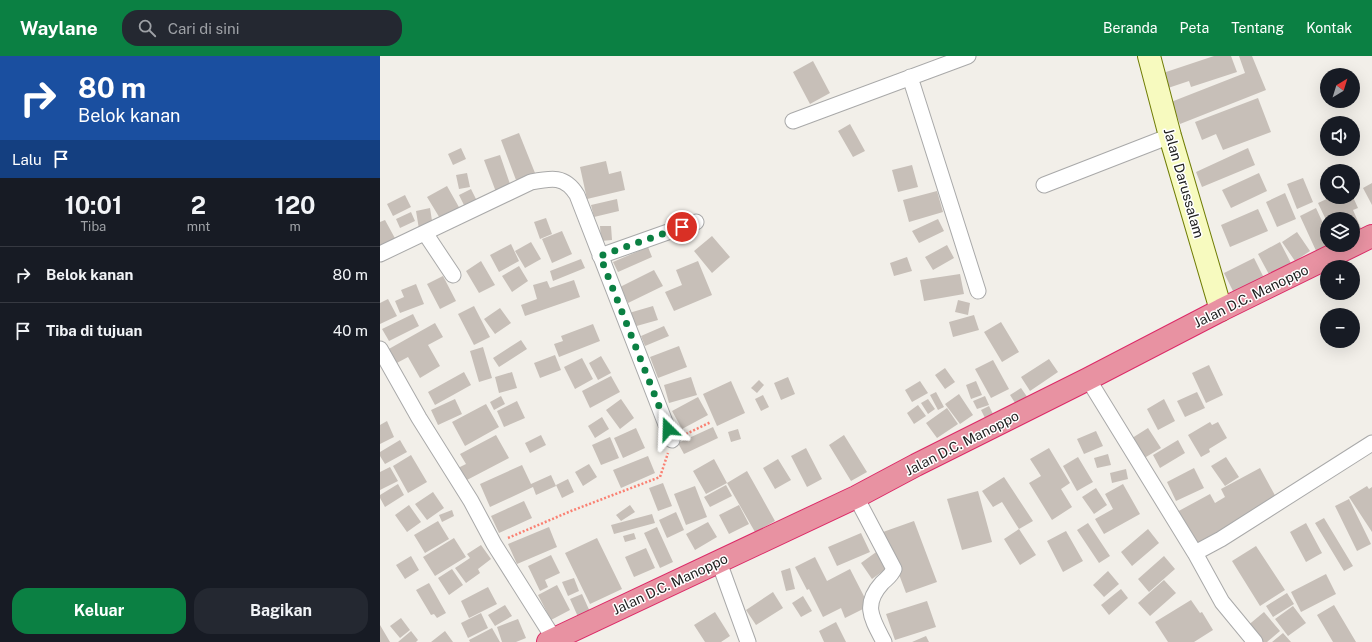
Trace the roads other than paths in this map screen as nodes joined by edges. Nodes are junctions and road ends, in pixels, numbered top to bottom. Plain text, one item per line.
1 (968, 56) edge
2 (1149, 56) edge
3 (910, 77) junction
4 (793, 122) dead end
5 (1170, 136) junction
6 (1044, 185) dead end
7 (696, 222) dead end
8 (425, 233) junction
9 (1371, 238) edge
10 (380, 254) edge
11 (600, 256) junction
12 (453, 275) dead end
13 (978, 291) dead end
14 (1221, 310) junction
15 (380, 349) edge
16 (1088, 379) junction
17 (672, 440) road end
18 (1372, 443) edge
19 (856, 497) junction
20 (1195, 553) junction
21 (719, 562) junction
22 (553, 641) edge
23 (748, 642) edge
24 (884, 642) edge
25 (1255, 642) edge

1 - 3 street
2 - 5 street, Jalan Darussalam
3 - 4 street
3 - 13 street
5 - 6 street
5 - 14 street, Jalan Darussalam
7 - 11 street
8 - 10 street
8 - 11 street
8 - 12 street
9 - 14 highway, Jalan D.C. Manoppo
11 - 17 street
14 - 16 highway, Jalan D.C. Manoppo
15 - 22 street
16 - 19 highway, Jalan D.C. Manoppo
16 - 20 street
18 - 20 street
19 - 21 highway, Jalan D.C. Manoppo
19 - 24 street
20 - 25 street
21 - 22 highway, Jalan D.C. Manoppo
21 - 23 street

